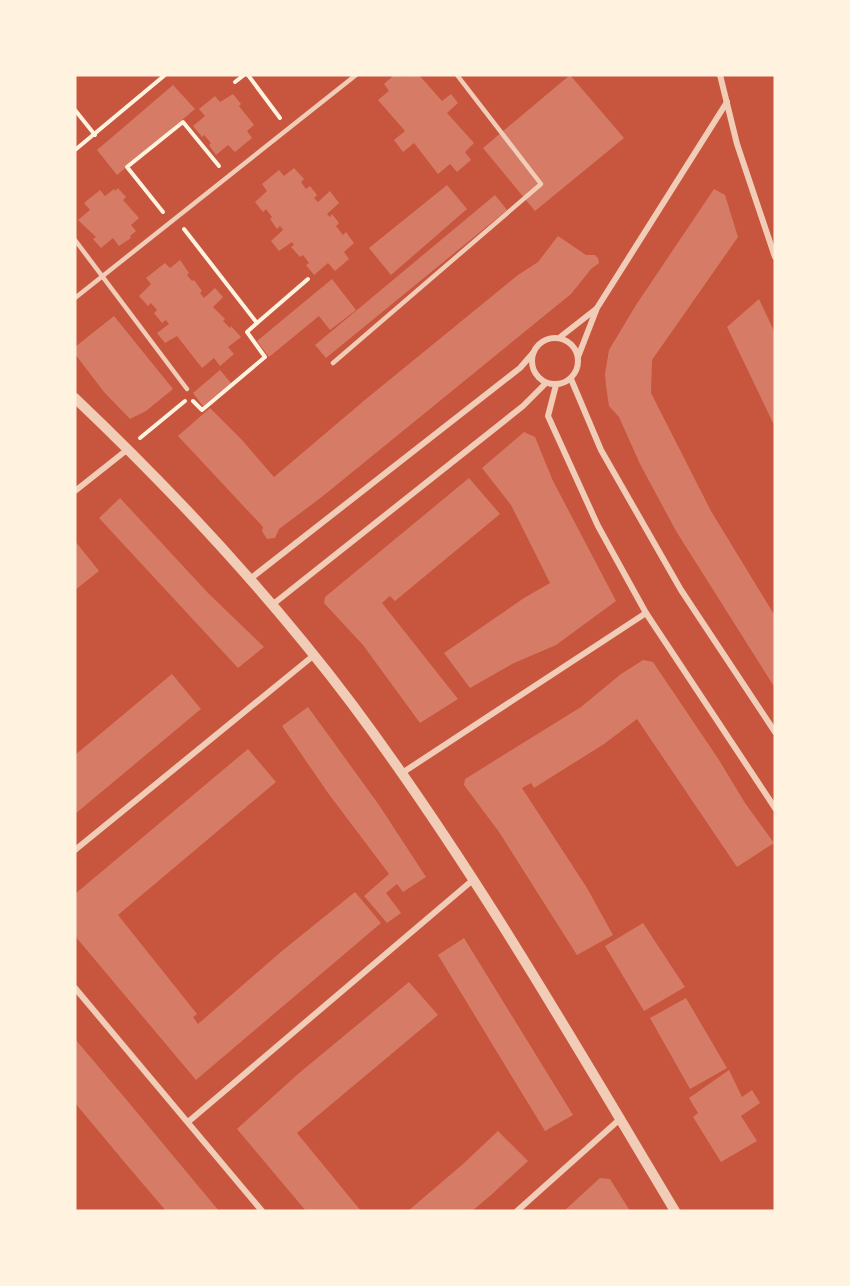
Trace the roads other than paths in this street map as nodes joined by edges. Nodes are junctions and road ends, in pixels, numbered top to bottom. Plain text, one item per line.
1 (356, 75) edge
2 (457, 75) edge
3 (720, 75) edge
4 (726, 102) junction
5 (75, 240) edge
6 (775, 257) edge
7 (102, 277) junction
8 (75, 298) edge
9 (597, 308) junction
10 (558, 338) junction
11 (533, 353) junction
12 (578, 357) junction
13 (333, 363) dead end
14 (571, 379) junction
15 (546, 383) junction
16 (556, 385) junction
17 (187, 389) dead end
18 (75, 398) edge
19 (128, 449) junction
20 (75, 490) edge
21 (250, 579) junction
22 (272, 605) junction
23 (646, 613) junction
24 (313, 656) junction
25 (775, 732) edge
26 (402, 773) junction
27 (775, 808) edge
28 (75, 850) edge
29 (474, 879) junction
30 (75, 988) edge
31 (620, 1119) junction
32 (188, 1122) junction
33 (262, 1211) edge
34 (517, 1211) edge
35 (675, 1211) edge

1 - 7 lane
2 - 13 lane
3 - 4 street
4 - 6 street
4 - 9 street
5 - 7 lane
7 - 8 lane
7 - 17 lane
9 - 10 street
9 - 12 street
10 - 11 street
10 - 12 street
11 - 15 street
11 - 21 street
12 - 14 street
14 - 16 street
14 - 25 street
15 - 16 street
15 - 22 street
16 - 23 street
18 - 19 street
19 - 20 street
19 - 21 street
21 - 22 street
22 - 24 street
23 - 26 street
23 - 27 street
24 - 26 street
24 - 28 street
26 - 29 street
29 - 31 street
29 - 32 street
30 - 32 street
31 - 34 street
31 - 35 street
32 - 33 street

